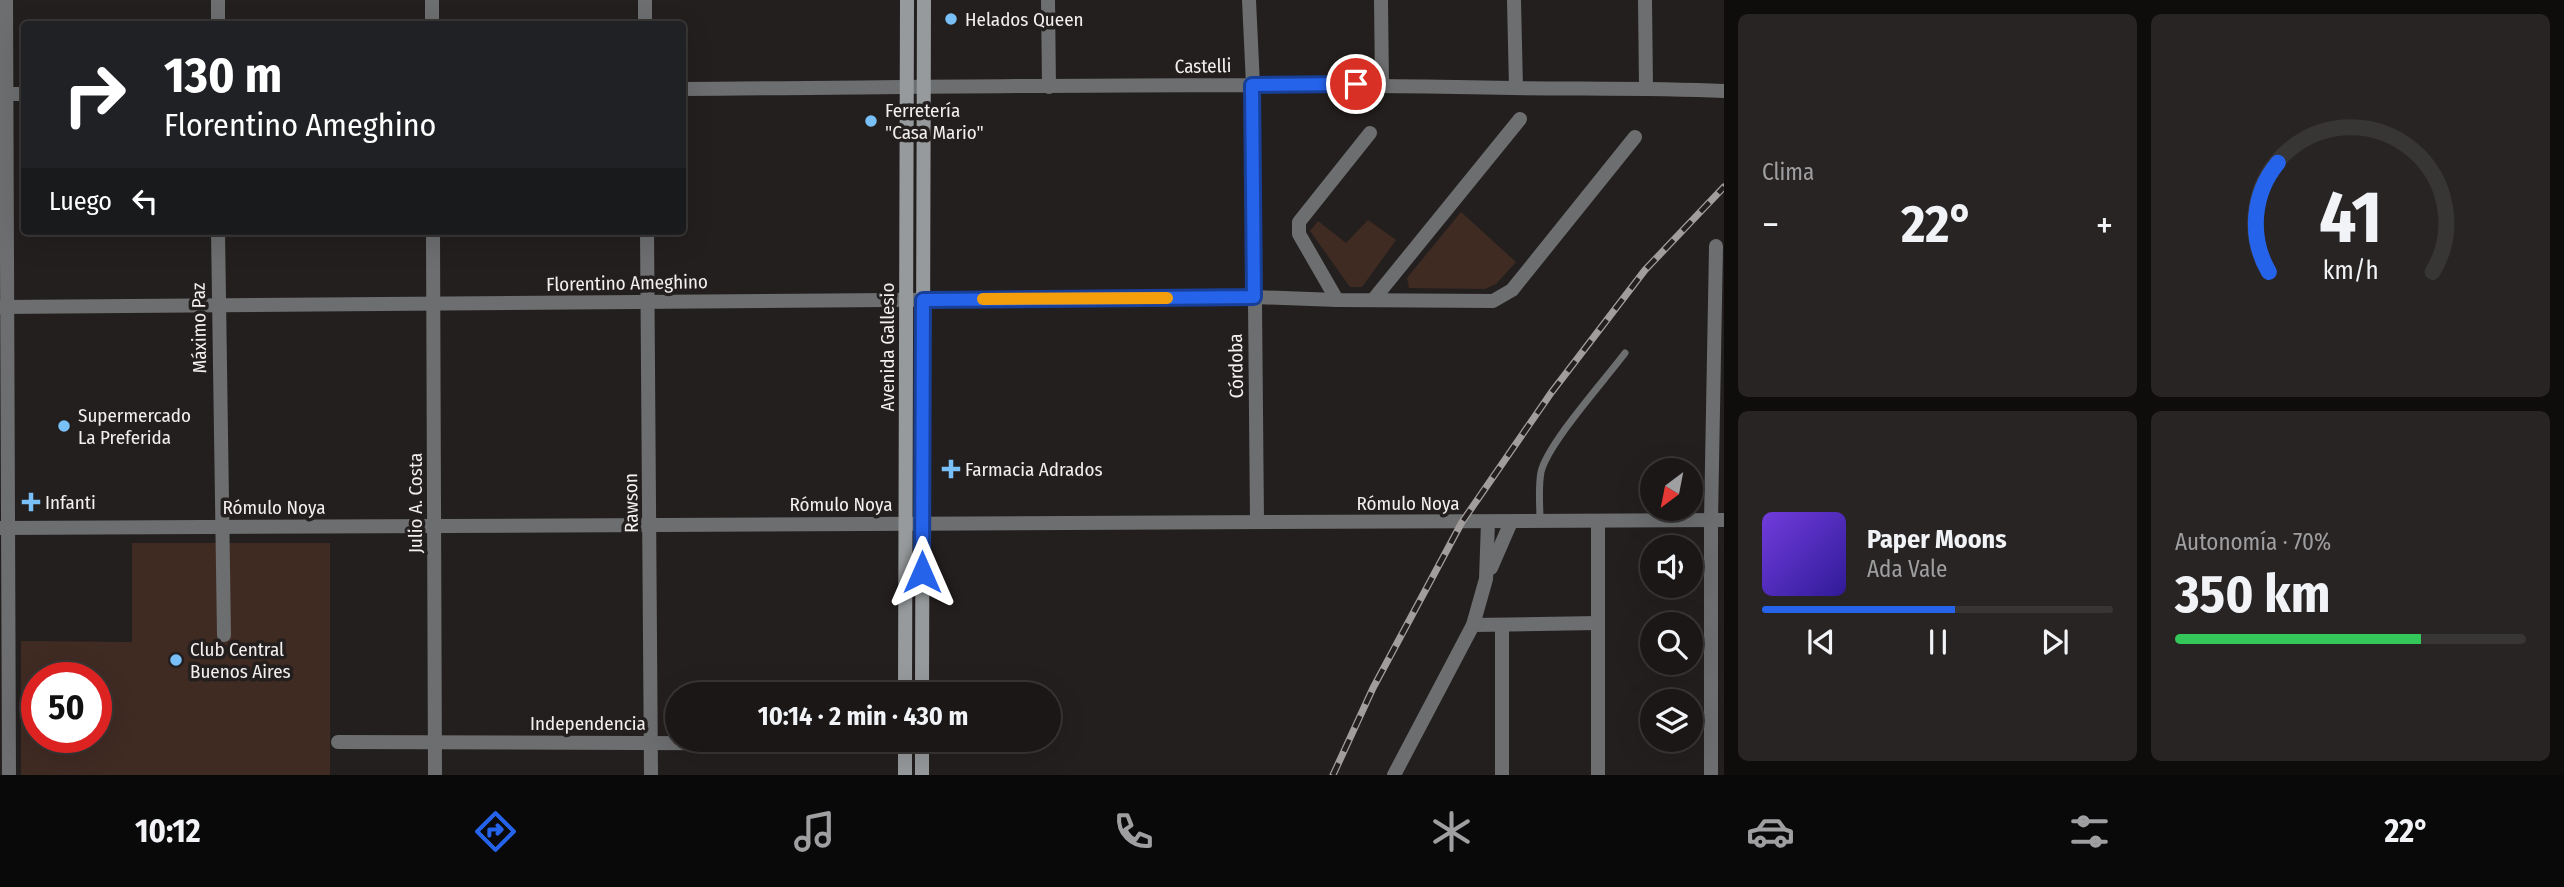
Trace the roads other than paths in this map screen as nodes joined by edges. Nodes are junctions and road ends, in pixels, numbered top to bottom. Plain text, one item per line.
1 (6, 0) edge
2 (218, 0) edge
3 (432, 0) edge
4 (645, 0) edge
5 (908, 0) edge
6 (924, 0) edge
7 (1048, 0) edge
8 (1249, 0) edge
9 (1381, 0) edge
10 (1514, 0) edge
11 (1645, 0) edge
12 (218, 21) edge
13 (432, 21) edge
14 (645, 21) edge
15 (1382, 84) junction
16 (1252, 85) junction
17 (1049, 87) junction
18 (907, 88) junction
19 (923, 88) junction
20 (1516, 88) junction
21 (1646, 88) junction
22 (686, 89) edge
23 (1724, 91) edge
24 (3, 94) edge
25 (21, 94) edge
26 (1520, 119) dead end
27 (1370, 133) dead end
28 (1635, 138) dead end
29 (218, 235) edge
30 (433, 235) edge
31 (647, 235) edge
32 (1716, 246) dead end
33 (1254, 297) junction
34 (906, 300) junction
35 (923, 300) junction
36 (1337, 300) junction
37 (1373, 300) junction
38 (648, 302) junction
39 (433, 304) junction
40 (218, 306) junction
41 (3, 307) edge
42 (1625, 353) dead end
43 (1718, 520) edge
44 (1257, 521) junction
45 (1598, 521) junction
46 (1488, 522) junction
47 (1511, 522) junction
48 (1540, 522) junction
49 (905, 523) junction
50 (922, 523) junction
51 (651, 524) junction
52 (434, 525) junction
53 (222, 527) junction
54 (4, 528) edge
55 (1486, 579) junction
56 (1598, 623) junction
57 (1473, 625) junction
58 (1502, 626) junction
59 (224, 635) dead end
60 (905, 682) edge
61 (922, 682) edge
62 (1718, 739) edge
63 (338, 742) dead end
64 (435, 742) junction
65 (651, 742) junction
66 (665, 742) edge
67 (4, 743) edge
68 (905, 752) edge
69 (922, 752) edge
70 (9, 775) edge
71 (435, 775) edge
72 (651, 775) edge
73 (905, 775) edge
74 (922, 775) edge
75 (1394, 775) edge
76 (1502, 775) edge
77 (1598, 775) edge
78 (1711, 775) edge

1 - 24 street
2 - 12 street
3 - 13 street
4 - 14 street
5 - 18 main road, Avenida Gallesio
6 - 19 main road, Avenida Gallesio
7 - 17 street
8 - 16 street, Córdoba
9 - 15 street
10 - 20 street
11 - 21 street
15 - 16 street, Castelli
15 - 20 street, Castelli
16 - 17 street, Castelli
16 - 33 street, Córdoba
17 - 19 street, Castelli
18 - 19 street, Castelli
18 - 22 street, Castelli
18 - 34 main road, Avenida Gallesio
19 - 35 main road, Avenida Gallesio
20 - 21 street, Castelli
21 - 23 street, Castelli
24 - 25 street
24 - 41 street
26 - 37 street
27 - 36 street
28 - 37 street, Florentino Ameghino
29 - 40 street, Máximo Paz
30 - 39 street, Julio A. Costa
31 - 38 street, Rawson
32 - 43 street
33 - 35 street, Florentino Ameghino
33 - 36 street, Florentino Ameghino
33 - 44 street, Córdoba
34 - 35 street, Florentino Ameghino
34 - 38 street, Florentino Ameghino
34 - 49 main road, Avenida Gallesio
35 - 50 main road, Avenida Gallesio
36 - 37 street, Florentino Ameghino
38 - 39 street, Florentino Ameghino
38 - 51 street, Rawson
39 - 40 street, Florentino Ameghino
39 - 52 street, Julio A. Costa
40 - 41 street, Florentino Ameghino
40 - 53 street, Máximo Paz
41 - 54 street
42 - 48 lane
43 - 45 street, Rómulo Noya
43 - 62 street
44 - 46 street, Rómulo Noya
44 - 50 street, Rómulo Noya
45 - 48 street, Rómulo Noya
45 - 56 street
46 - 47 street, Rómulo Noya
46 - 55 street
47 - 48 street, Rómulo Noya
47 - 55 street
49 - 50 street, Rómulo Noya
49 - 51 street, Rómulo Noya
49 - 60 main road, Avenida Gallesio
50 - 61 main road, Avenida Gallesio
51 - 52 street, Rómulo Noya
51 - 65 street, Rawson
52 - 53 street, Rómulo Noya
52 - 64 street, Julio A. Costa
53 - 54 street, Rómulo Noya
53 - 59 street, Máximo Paz
54 - 67 street
55 - 57 street
56 - 58 street
56 - 77 street
57 - 58 street
57 - 75 street
58 - 76 street
62 - 78 street
63 - 64 street, Independencia
64 - 65 street, Independencia
64 - 71 street, Julio A. Costa
65 - 66 street, Independencia
65 - 72 street, Rawson
67 - 70 street
68 - 73 main road
69 - 74 main road

